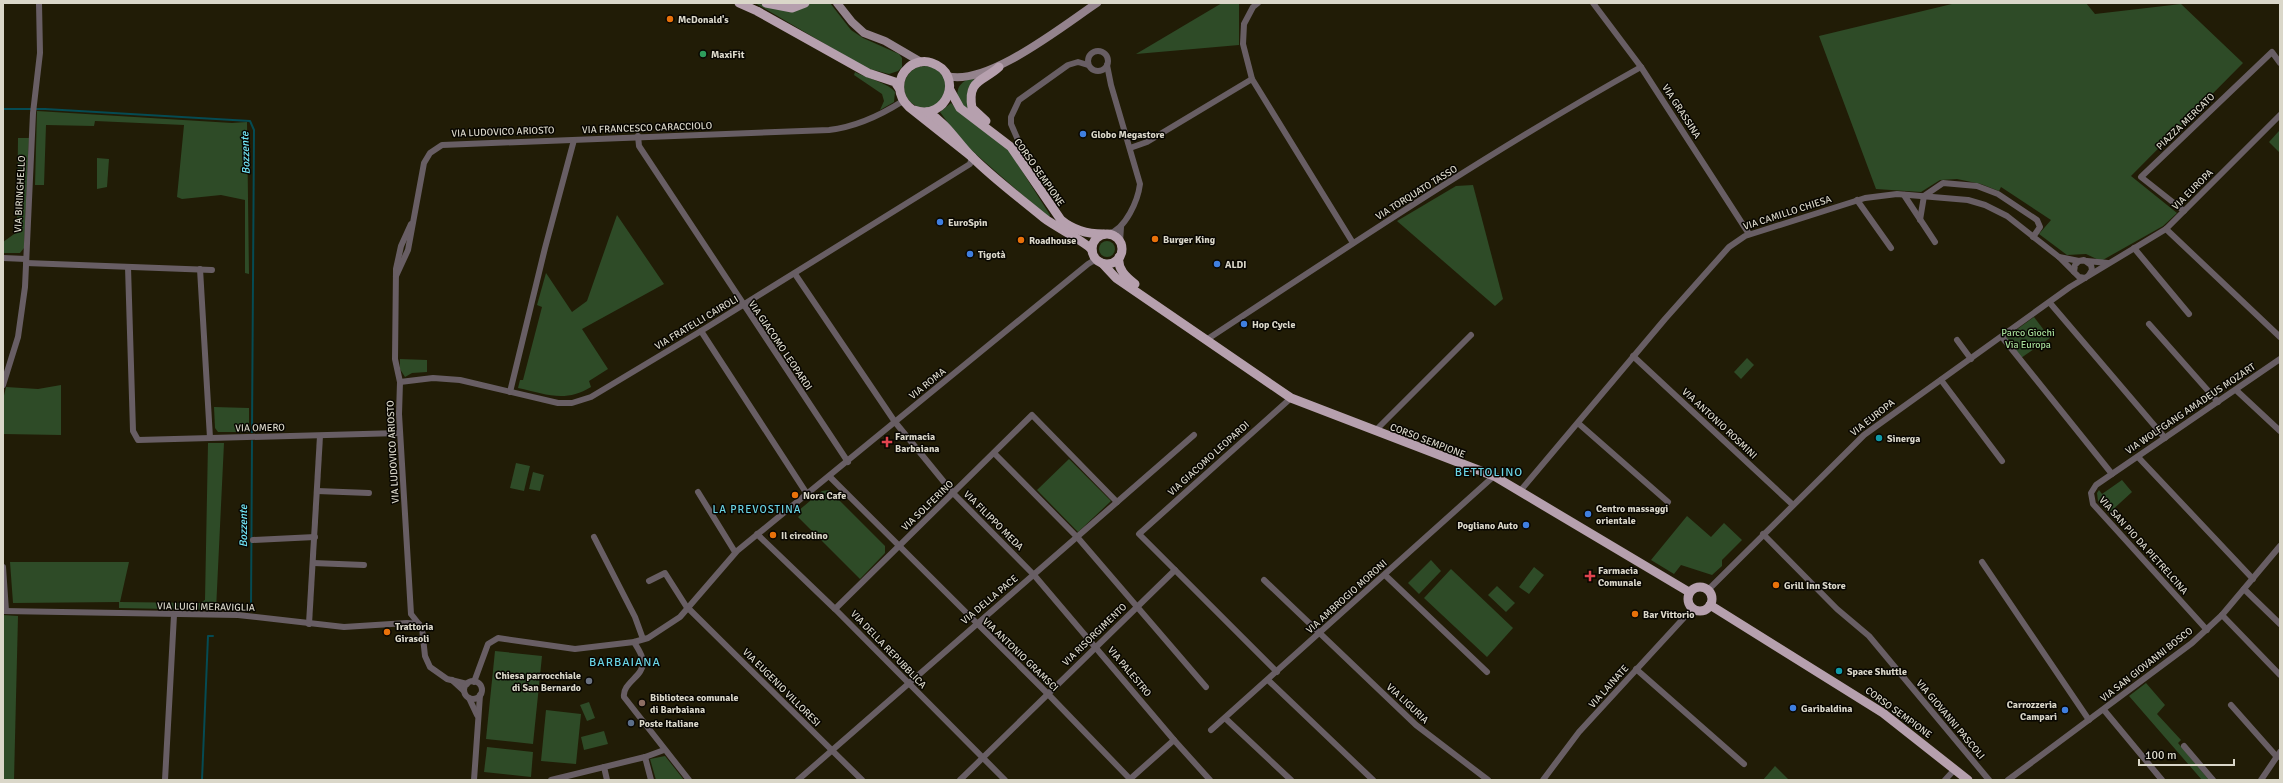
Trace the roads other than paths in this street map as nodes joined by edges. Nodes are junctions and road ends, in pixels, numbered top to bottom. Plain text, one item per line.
1 (39, 3) edge
2 (739, 3) edge
3 (766, 3) edge
4 (805, 3) edge
5 (837, 3) edge
6 (1097, 3) edge
7 (1258, 3) edge
8 (1593, 3) edge
9 (898, 49) junction
10 (921, 62) junction
11 (2280, 63) edge
12 (1088, 65) junction
13 (1107, 65) junction
14 (999, 67) junction
15 (1641, 67) junction
16 (1096, 71) junction
17 (904, 72) junction
18 (971, 74) junction
19 (947, 76) junction
20 (883, 78) junction
21 (1252, 79) junction
22 (1111, 85) junction
23 (899, 88) junction
24 (950, 88) junction
25 (903, 101) junction
26 (914, 110) junction
27 (927, 112) junction
28 (2280, 116) edge
29 (638, 136) junction
30 (574, 140) junction
31 (1007, 143) junction
32 (1130, 148) junction
33 (972, 157) junction
34 (1022, 162) junction
35 (1904, 195) junction
36 (1924, 196) junction
37 (1857, 200) junction
38 (2184, 211) junction
39 (1920, 220) junction
40 (1122, 223) junction
41 (2166, 229) junction
42 (1106, 234) junction
43 (1749, 234) junction
44 (2033, 236) junction
45 (1120, 242) junction
46 (1935, 242) dead end
47 (1353, 243) junction
48 (1891, 248) dead end
49 (2134, 248) junction
50 (1092, 252) junction
51 (1119, 257) junction
52 (2059, 257) junction
53 (3, 258) edge
54 (26, 261) junction
55 (2079, 261) junction
56 (2087, 261) junction
57 (1101, 262) junction
58 (2109, 263) junction
59 (1088, 264) junction
60 (128, 267) junction
61 (200, 269) junction
62 (212, 270) dead end
63 (2075, 273) junction
64 (795, 274) junction
65 (2087, 277) junction
66 (2070, 287) junction
67 (2050, 303) junction
68 (743, 305) junction
69 (1162, 308) junction
70 (2189, 314) dead end
71 (2149, 324) dead end
72 (701, 332) junction
73 (1472, 335) dead end
74 (2002, 337) junction
75 (2280, 338) edge
76 (1206, 340) junction
77 (1957, 340) dead end
78 (1633, 356) junction
79 (1971, 359) junction
80 (2280, 359) edge
81 (1941, 380) junction
82 (400, 382) junction
83 (3, 384) edge
84 (2236, 390) junction
85 (510, 392) junction
86 (1291, 398) junction
87 (2218, 402) junction
88 (399, 414) junction
89 (895, 422) junction
90 (1578, 423) junction
91 (2280, 430) edge
92 (1375, 431) junction
93 (400, 433) junction
94 (385, 434) junction
95 (1194, 435) dead end
96 (320, 436) junction
97 (210, 438) junction
98 (2165, 438) junction
99 (994, 453) junction
100 (2138, 457) junction
101 (2002, 461) dead end
102 (848, 462) junction
103 (2112, 474) junction
104 (1494, 476) junction
105 (830, 477) junction
106 (1521, 490) junction
107 (317, 491) junction
108 (698, 492) dead end
109 (953, 492) junction
110 (369, 493) dead end
111 (807, 494) junction
112 (1117, 502) junction
113 (1668, 502) dead end
114 (1793, 505) junction
115 (758, 534) junction
116 (1763, 534) junction
117 (314, 537) junction
118 (594, 537) dead end
119 (1078, 538) junction
120 (253, 540) dead end
121 (898, 546) junction
122 (2280, 546) edge
123 (735, 552) junction
124 (1982, 562) dead end
125 (313, 564) junction
126 (364, 564) dead end
127 (3, 567) edge
128 (1175, 570) junction
129 (1384, 574) junction
130 (1034, 575) junction
131 (2253, 579) junction
132 (1264, 580) dead end
133 (649, 581) dead end
134 (2244, 589) junction
135 (1708, 590) junction
136 (1689, 592) junction
137 (1710, 605) junction
138 (1137, 606) junction
139 (689, 608) junction
140 (835, 608) junction
141 (1692, 609) junction
142 (4, 611) edge
143 (410, 614) junction
144 (174, 615) junction
145 (2222, 615) junction
146 (407, 623) junction
147 (976, 623) junction
148 (309, 624) junction
149 (419, 624) junction
150 (2280, 624) edge
151 (2207, 630) junction
152 (1320, 633) junction
153 (643, 639) junction
154 (634, 642) junction
155 (1096, 646) junction
156 (1636, 669) junction
157 (1277, 672) junction
158 (1487, 672) dead end
159 (2280, 675) edge
160 (452, 680) junction
161 (1268, 680) junction
162 (474, 682) junction
163 (907, 683) junction
164 (467, 684) junction
165 (1206, 686) dead end
166 (464, 691) junction
167 (1048, 694) junction
168 (480, 695) junction
169 (469, 698) junction
170 (2231, 705) dead end
171 (2104, 710) junction
172 (477, 717) junction
173 (1226, 718) junction
174 (2090, 720) junction
175 (1211, 730) dead end
176 (1174, 740) junction
177 (2184, 746) dead end
178 (832, 749) junction
179 (664, 750) junction
180 (2278, 754) edge
181 (645, 757) junction
182 (983, 757) junction
183 (1744, 764) dead end
184 (604, 767) junction
185 (1955, 769) junction
186 (1129, 779) edge
187 (165, 780) edge
188 (474, 780) edge
189 (551, 780) edge
190 (607, 780) edge
191 (651, 780) edge
192 (689, 780) edge
193 (798, 780) edge
194 (862, 780) edge
195 (960, 780) edge
196 (1005, 780) edge
197 (1210, 780) edge
198 (1291, 780) edge
199 (1373, 780) edge
200 (1488, 780) edge
201 (1543, 780) edge
202 (1945, 780) edge
203 (1968, 780) edge
204 (1989, 780) edge
205 (2008, 780) edge
206 (2162, 780) edge
207 (2213, 780) edge
208 (2261, 780) edge

1 - 54 street, VIA BIRINGHELLO
2 - 20 main road
3 - 4 main road
5 - 9 main road
6 - 14 main road
7 - 21 street
8 - 15 street, VIA GRASSINA
9 - 10 main road
9 - 17 main road
10 - 17 main road
10 - 19 main road
11 - 38 street, PIAZZA MERCATO
12 - 13 street
12 - 16 street
12 - 34 street
13 - 16 street
13 - 22 street
14 - 18 main road
14 - 31 main road
15 - 43 street, VIA GRASSINA
15 - 47 street, VIA TORQUATO TASSO
16 - 22 street
17 - 20 main road
17 - 23 main road
18 - 19 main road
18 - 24 main road
19 - 24 main road
20 - 23 main road
21 - 32 street
21 - 47 street
22 - 32 street
23 - 25 main road
24 - 27 main road
24 - 31 main road, CORSO SEMPIONE
25 - 26 main road
25 - 29 street, VIA FRANCESCO CARACCIOLO
26 - 27 main road
26 - 33 main road
27 - 33 main road
28 - 38 street, VIA EUROPA
29 - 30 street, VIA FRANCESCO CARACCIOLO
29 - 68 street, VIA GIACOMO LEOPARDI
30 - 82 street, VIA LUDOVICO ARIOSTO
30 - 85 street, VIA FRANCESCO CARACCIOLO
31 - 34 main road, CORSO SEMPIONE
32 - 40 street
33 - 50 main road
33 - 64 street, VIA FRATELLI CAIROLI
34 - 42 main road, CORSO SEMPIONE
35 - 36 street, VIA CAMILLO CHIESA
35 - 37 street, VIA CAMILLO CHIESA
35 - 39 street
36 - 39 street
36 - 44 street, VIA CAMILLO CHIESA
36 - 44 street
37 - 43 street, VIA CAMILLO CHIESA
37 - 48 street
38 - 41 street, VIA EUROPA
39 - 46 street
40 - 42 street
40 - 45 street
41 - 49 street, VIA EUROPA
41 - 75 street
42 - 45 main road
42 - 50 main road
43 - 78 street, VIA CAMILLO CHIESA
44 - 52 street, VIA CAMILLO CHIESA
45 - 51 main road
47 - 76 street, VIA TORQUATO TASSO
49 - 58 street, VIA EUROPA
49 - 70 street
50 - 57 main road
50 - 59 street
51 - 57 main road
51 - 69 main road, CORSO SEMPIONE
52 - 55 street, VIA CAMILLO CHIESA
52 - 63 street, VIA CAMILLO CHIESA
53 - 54 street
54 - 60 street
54 - 83 street, VIA BIRINGHELLO
55 - 56 street
55 - 63 street
56 - 58 street
56 - 65 street
57 - 59 street
57 - 69 main road, CORSO SEMPIONE
58 - 65 street, VIA EUROPA
59 - 89 street, VIA ROMA
60 - 61 street
60 - 97 street, VIA OMERO
61 - 62 street
61 - 97 street
63 - 65 street
63 - 66 street
64 - 68 street, VIA FRATELLI CAIROLI
64 - 89 street, VIA FILIPPO MEDA
65 - 66 street, VIA EUROPA
66 - 67 street, VIA EUROPA
67 - 74 street, VIA EUROPA
67 - 98 street
68 - 72 street, VIA FRATELLI CAIROLI
68 - 102 street, VIA GIACOMO LEOPARDI
69 - 76 main road, CORSO SEMPIONE
71 - 87 street
72 - 85 street, VIA FRATELLI CAIROLI
72 - 111 street
73 - 92 street
74 - 79 street, VIA EUROPA
74 - 103 street
76 - 86 main road, CORSO SEMPIONE
77 - 79 street
78 - 90 street, VIA CAMILLO CHIESA
78 - 114 street, VIA ANTONIO ROSMINI
79 - 81 street, VIA EUROPA
80 - 84 street, VIA WOLFGANG AMADEUS MOZART
81 - 101 street
81 - 114 street, VIA EUROPA
82 - 85 street, VIA FRATELLI CAIROLI
82 - 88 street, VIA LUDOVICO ARIOSTO
84 - 87 street, VIA WOLFGANG AMADEUS MOZART
84 - 91 street
86 - 92 main road, CORSO SEMPIONE
86 - 128 street, VIA GIACOMO LEOPARDI
87 - 98 street, VIA WOLFGANG AMADEUS MOZART
88 - 93 street, VIA LUDOVICO ARIOSTO
88 - 94 street
89 - 102 street, VIA ROMA
89 - 109 street, VIA FILIPPO MEDA
90 - 106 street, VIA CAMILLO CHIESA
90 - 113 street
92 - 104 main road, CORSO SEMPIONE
93 - 94 street, VIA OMERO
93 - 143 street, VIA LUDOVICO ARIOSTO
94 - 96 street, VIA OMERO
95 - 112 street, VIA DELLA PACE
96 - 97 street, VIA OMERO
96 - 107 street
98 - 100 street, VIA WOLFGANG AMADEUS MOZART
99 - 109 street, VIA SOLFERINO
99 - 112 street, VIA SOLFERINO
99 - 119 street
100 - 103 street, VIA WOLFGANG AMADEUS MOZART
100 - 131 street
102 - 105 street, VIA ROMA
103 - 151 street, VIA SAN PIO DA PIETRELCINA
104 - 106 main road, CORSO SEMPIONE
104 - 129 street, VIA AMBROGIO MORONI
105 - 111 street, VIA ROMA
105 - 121 street, VIA ANTONIO GRAMSCI
106 - 136 main road, CORSO SEMPIONE
107 - 110 street
107 - 117 street
108 - 123 street
109 - 121 street, VIA SOLFERINO
109 - 130 street, VIA FILIPPO MEDA
111 - 115 street, VIA ROMA
112 - 119 street, VIA DELLA PACE
114 - 116 street, VIA EUROPA
115 - 123 street, VIA ROMA
115 - 140 street, VIA DELLA REPUBBLICA
116 - 135 street, VIA EUROPA
116 - 204 street, VIA GIOVANNI PASCOLI
117 - 120 street
117 - 125 street
118 - 153 street
119 - 130 street, VIA DELLA PACE
119 - 138 street
121 - 140 street, VIA SOLFERINO
121 - 147 street, VIA ANTONIO GRAMSCI
122 - 131 street, VIA SAN GIOVANNI BOSCO
123 - 139 street
124 - 174 street
125 - 126 street
125 - 148 street
127 - 142 street
128 - 138 street, VIA RISORGIMENTO
128 - 157 street
129 - 152 street, VIA AMBROGIO MORONI
129 - 158 street
130 - 147 street, VIA DELLA PACE
130 - 155 street, VIA PALESTRO
131 - 134 street, VIA SAN GIOVANNI BOSCO
132 - 152 street, VIA LIGURIA
133 - 139 street, VIA EUGENIO VILLORESI
134 - 145 street, VIA SAN GIOVANNI BOSCO
134 - 150 street
135 - 136 main road
135 - 137 main road
136 - 141 main road
137 - 141 main road
137 - 185 main road, CORSO SEMPIONE
138 - 155 street, VIA RISORGIMENTO
138 - 165 street
139 - 153 street
139 - 178 street, VIA EUGENIO VILLORESI
140 - 163 street, VIA DELLA REPUBBLICA
141 - 156 street, VIA LAINATE
142 - 144 street, VIA LUIGI MERAVIGLIA
143 - 146 street
143 - 149 street
144 - 148 street, VIA LUIGI MERAVIGLIA
144 - 187 street
145 - 151 street, VIA SAN GIOVANNI BOSCO
145 - 159 street
146 - 148 street, VIA LUIGI MERAVIGLIA
146 - 149 street, VIA LUIGI MERAVIGLIA
147 - 163 street, VIA DELLA PACE
147 - 167 street, VIA ANTONIO GRAMSCI
149 - 160 street
151 - 171 street, VIA SAN GIOVANNI BOSCO
152 - 157 street, VIA AMBROGIO MORONI
152 - 200 street, VIA LIGURIA
153 - 154 street
154 - 162 street
154 - 179 street
155 - 167 street, VIA RISORGIMENTO
155 - 176 street, VIA PALESTRO
156 - 183 street
156 - 201 street, VIA LAINATE
157 - 161 street, VIA AMBROGIO MORONI
160 - 164 street
160 - 166 street
161 - 173 street, VIA AMBROGIO MORONI
161 - 199 street
162 - 164 street
162 - 168 street
163 - 178 street, VIA DELLA PACE
163 - 182 street, VIA DELLA REPUBBLICA
164 - 166 street
166 - 169 street
167 - 182 street, VIA RISORGIMENTO
167 - 186 street, VIA ANTONIO GRAMSCI
168 - 169 street
168 - 172 street
169 - 172 street
170 - 180 street
171 - 174 street, VIA SAN GIOVANNI BOSCO
171 - 206 street
172 - 188 street
173 - 175 street, VIA AMBROGIO MORONI
173 - 198 street
174 - 205 street, VIA SAN GIOVANNI BOSCO
176 - 186 street
176 - 197 street, VIA PALESTRO
177 - 207 street
178 - 193 street, VIA DELLA PACE
178 - 194 street, VIA EUGENIO VILLORESI
179 - 181 street
179 - 192 street
180 - 208 street
181 - 184 street
181 - 191 street
182 - 195 street, VIA RISORGIMENTO
182 - 196 street, VIA DELLA REPUBBLICA
184 - 189 street
184 - 190 street
185 - 202 street
185 - 203 main road, CORSO SEMPIONE

